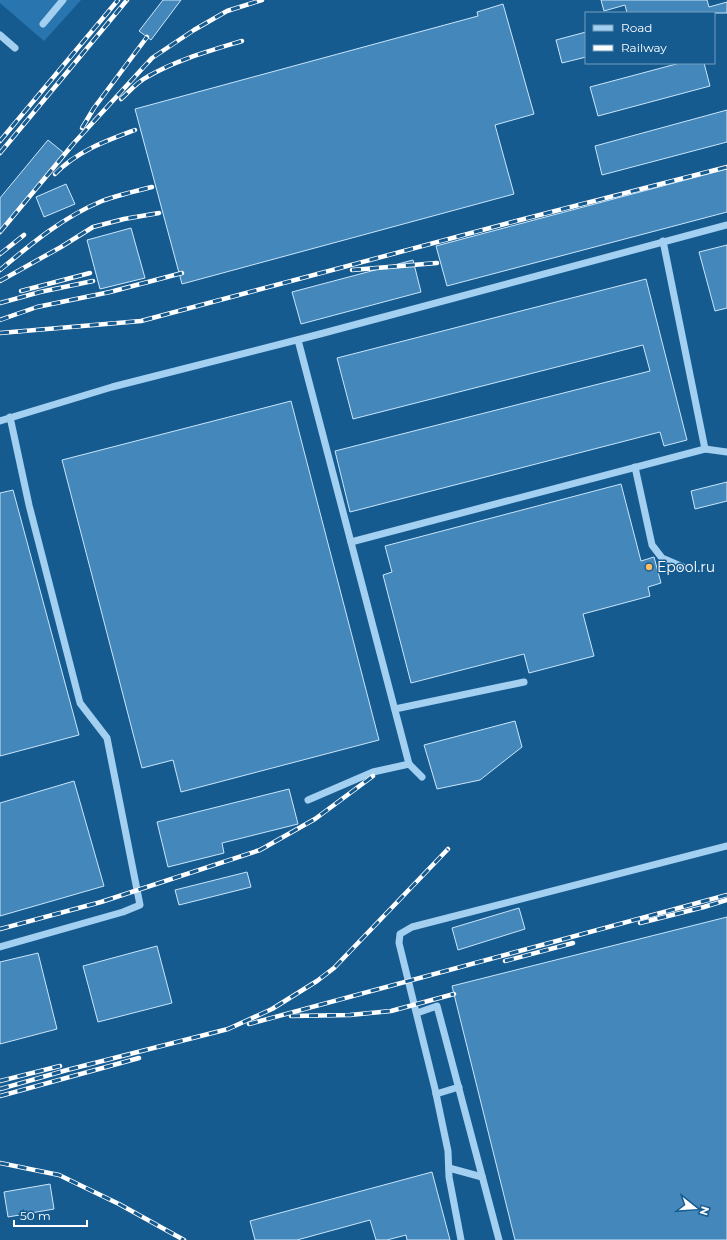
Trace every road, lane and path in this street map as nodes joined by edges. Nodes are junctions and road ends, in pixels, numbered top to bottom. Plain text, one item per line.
1 (63, 0) edge
2 (43, 24) dead end
3 (0, 36) edge
4 (15, 48) dead end
5 (727, 224) edge
6 (663, 241) junction
7 (298, 340) junction
8 (10, 417) junction
9 (0, 421) edge
10 (705, 449) junction
11 (727, 452) edge
12 (635, 467) junction
13 (351, 542) junction
14 (683, 567) dead end
15 (524, 682) dead end
16 (395, 709) junction
17 (409, 764) junction
18 (422, 777) dead end
19 (308, 800) dead end
20 (727, 846) edge
21 (0, 947) edge
22 (416, 1013) junction
23 (459, 1088) junction
24 (436, 1094) junction
25 (449, 1168) junction
26 (482, 1177) junction
27 (461, 1240) edge
28 (499, 1240) edge

1 - 2 lane
3 - 4 lane
5 - 6 lane
6 - 7 lane
6 - 10 lane
7 - 8 lane
7 - 13 lane
8 - 9 lane
8 - 21 lane
10 - 11 lane
10 - 12 lane
12 - 13 lane
12 - 14 lane
13 - 16 lane
15 - 16 lane
16 - 17 lane
17 - 18 lane
17 - 19 lane
20 - 22 lane
22 - 23 lane
22 - 24 lane
23 - 24 lane
23 - 26 lane
24 - 25 lane
25 - 26 lane
25 - 27 lane
26 - 28 lane

